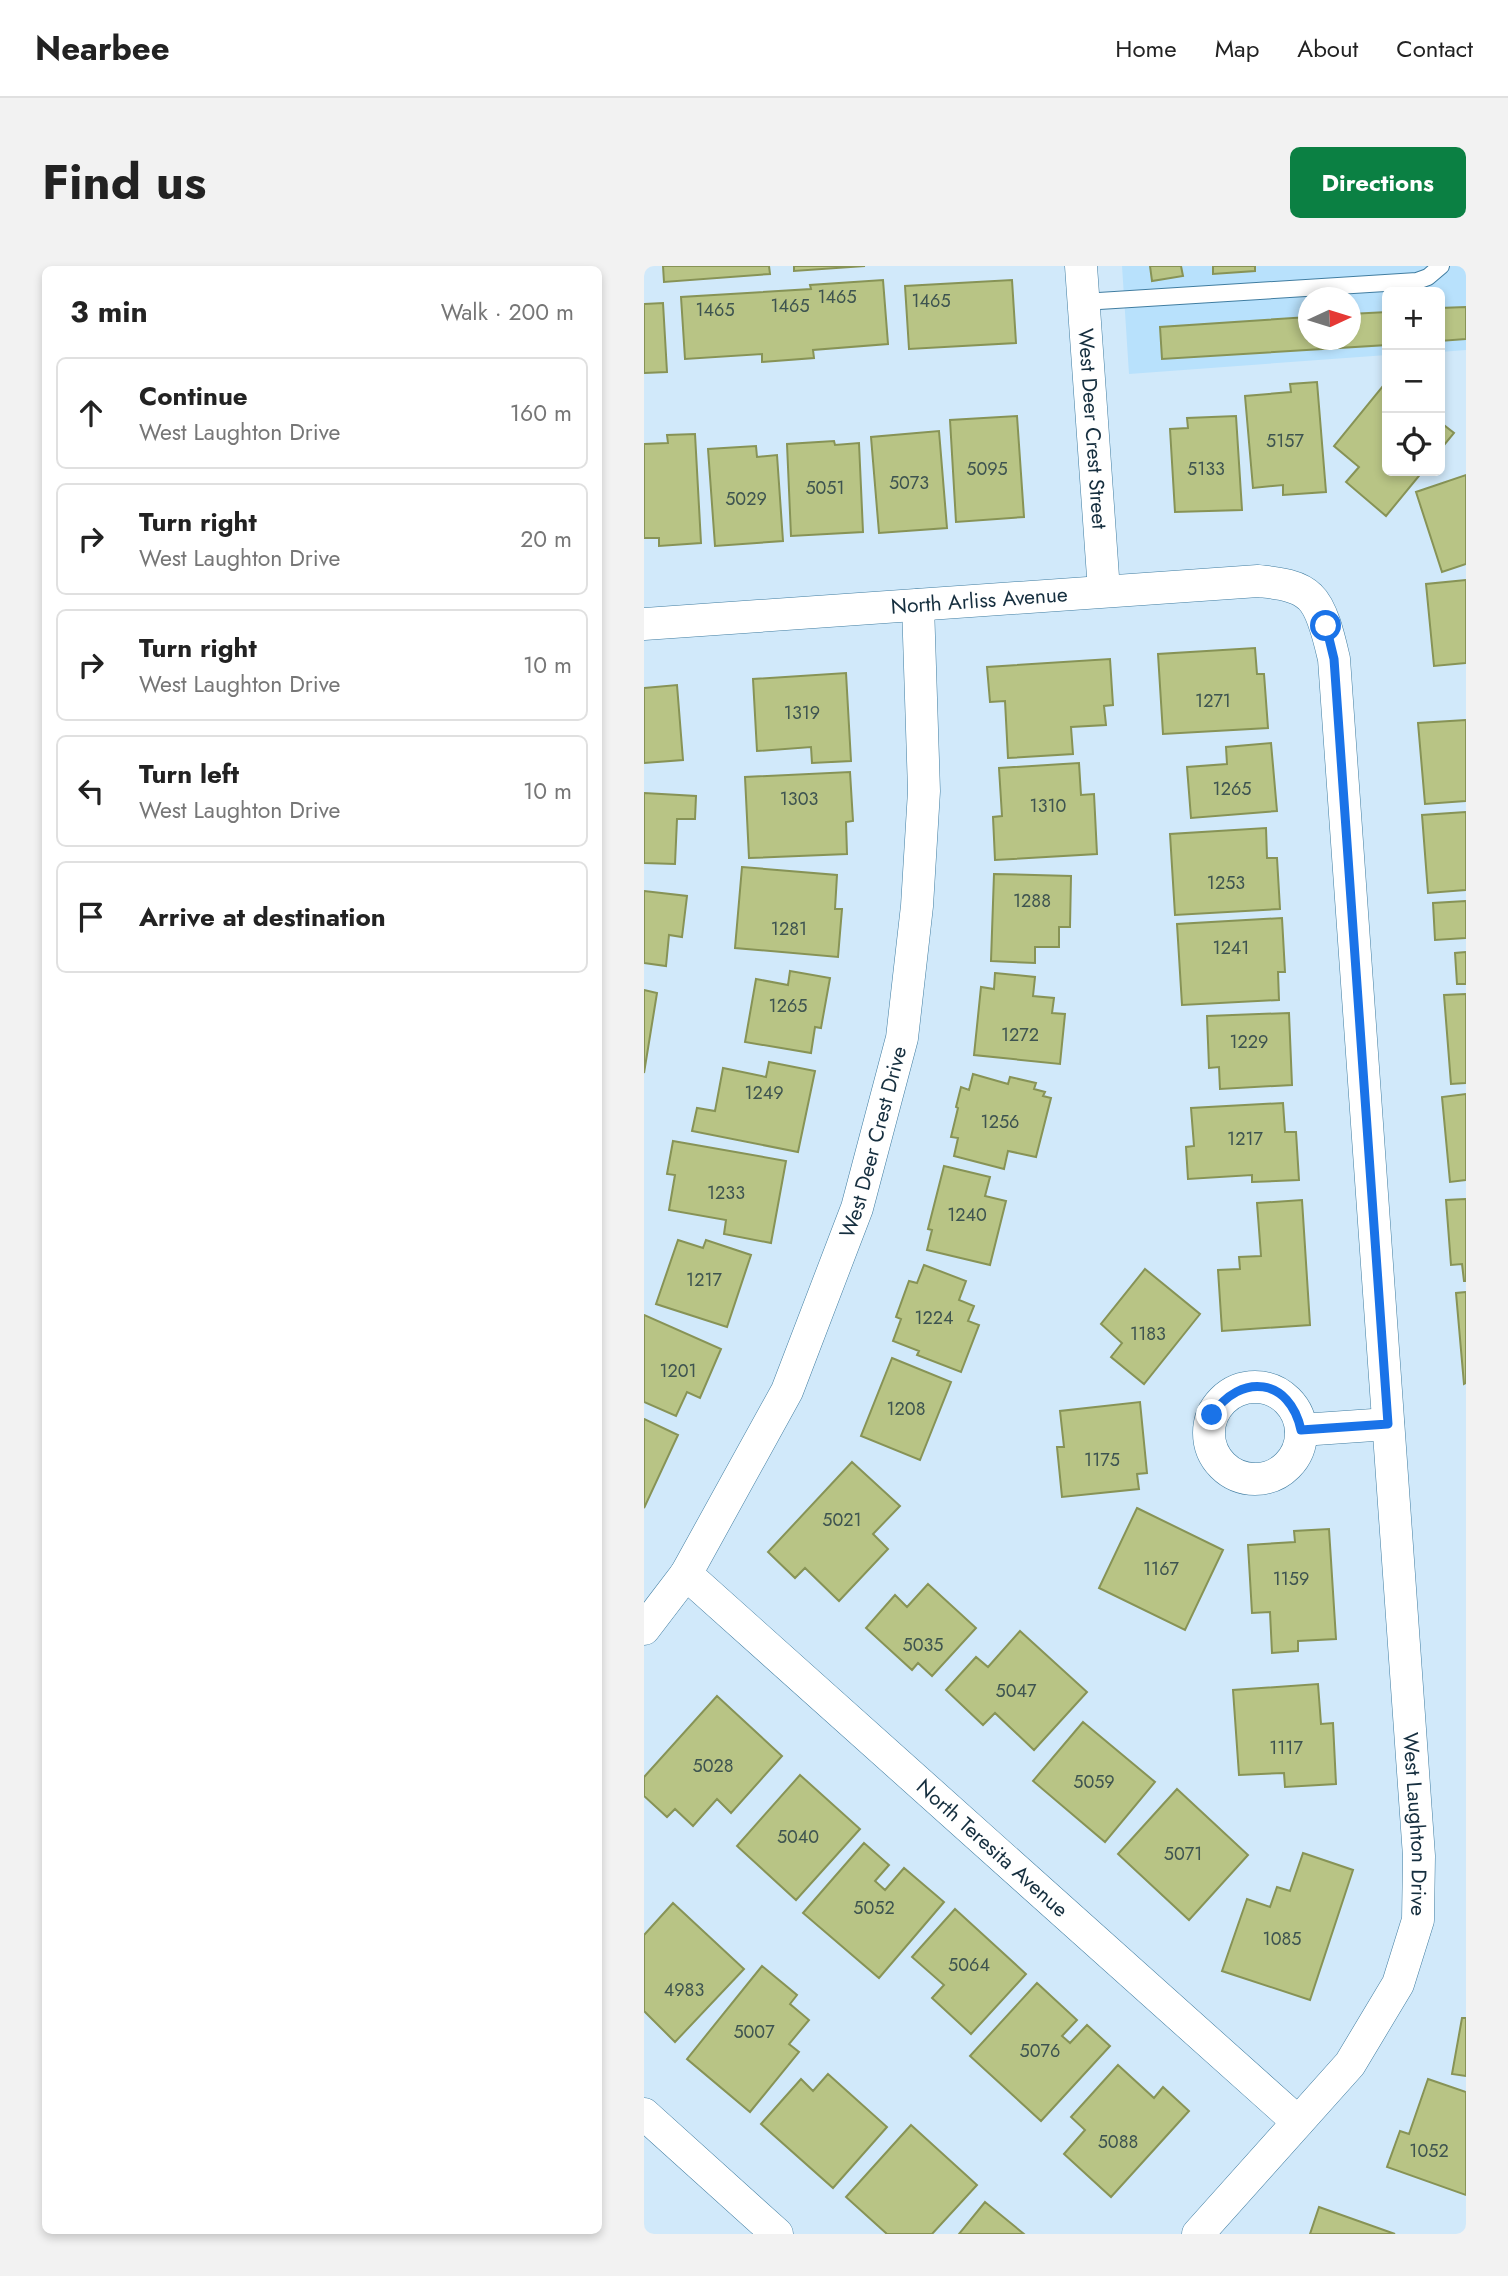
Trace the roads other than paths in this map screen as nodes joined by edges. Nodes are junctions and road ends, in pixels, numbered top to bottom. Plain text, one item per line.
1 (1081, 266) edge
2 (1441, 266) edge
3 (1083, 302) junction
4 (1104, 592) junction
5 (1310, 597) joint
6 (918, 604) junction
7 (644, 624) edge
8 (1388, 1424) junction
9 (1301, 1430) dead end
10 (686, 1574) junction
11 (644, 1629) edge
12 (644, 2114) edge
13 (1298, 2122) junction
14 (777, 2234) edge
15 (1198, 2234) edge

1 - 3 street, West Deer Crest Street
2 - 3 lane
3 - 4 street, West Deer Crest Street
4 - 5 street, North Arliss Avenue
4 - 6 street, North Arliss Avenue
5 - 8 street, West Laughton Drive
6 - 7 street, North Arliss Avenue
6 - 10 street, West Deer Crest Drive
8 - 9 street
8 - 13 street, West Laughton Drive
10 - 11 street, West Deer Crest Drive
10 - 13 street, North Teresita Avenue
12 - 14 street
13 - 15 street, West Laughton Drive

